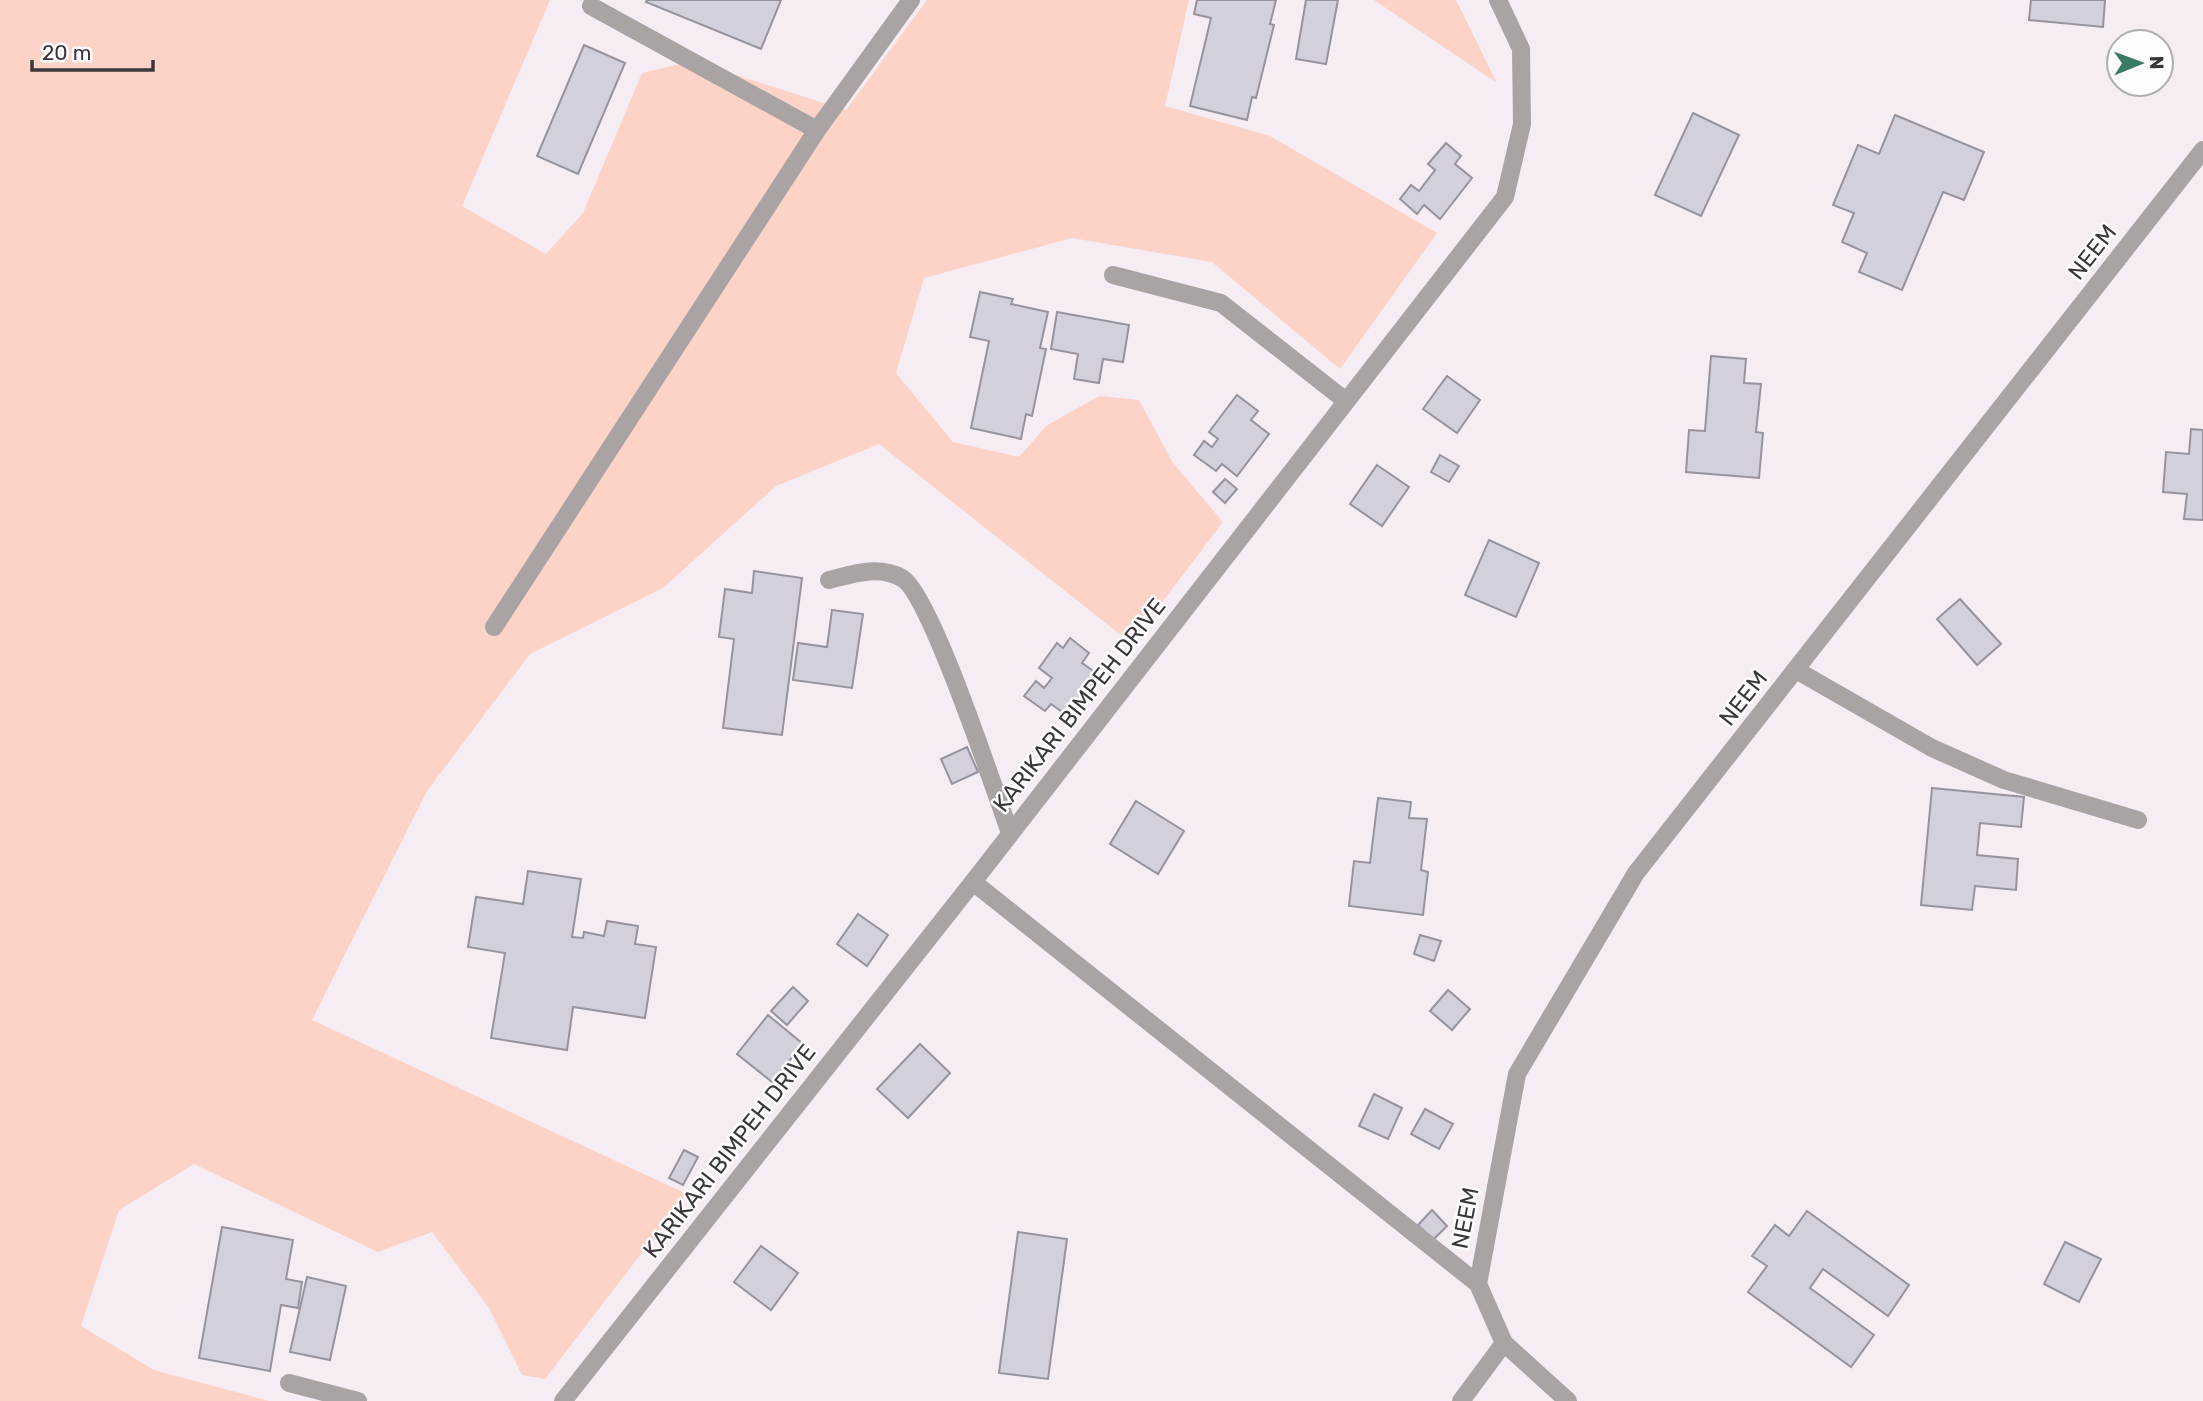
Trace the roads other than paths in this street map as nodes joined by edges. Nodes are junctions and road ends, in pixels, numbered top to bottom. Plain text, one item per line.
1 (911, 0) edge
2 (1498, 0) edge
3 (591, 6) dead end
4 (817, 130) junction
5 (2203, 150) edge
6 (1113, 275) dead end
7 (1346, 401) junction
8 (829, 580) dead end
9 (494, 627) dead end
10 (1796, 670) junction
11 (2138, 820) dead end
12 (1010, 833) junction
13 (973, 882) junction
14 (1478, 1284) junction
15 (1504, 1343) junction
16 (289, 1383) dead end
17 (358, 1401) edge
18 (563, 1401) edge
19 (1461, 1401) edge
20 (1568, 1401) edge

1 - 4 street
2 - 7 street, KARIKARI BIMPEH DRIVE
3 - 4 street
4 - 9 street
5 - 10 street, NEEM
6 - 7 street
7 - 12 street, KARIKARI BIMPEH DRIVE
8 - 12 street
10 - 11 street
10 - 14 street, NEEM
12 - 13 street, KARIKARI BIMPEH DRIVE
13 - 14 street
13 - 18 street, KARIKARI BIMPEH DRIVE
14 - 15 street, NEEM
15 - 19 street
15 - 20 street
16 - 17 street

